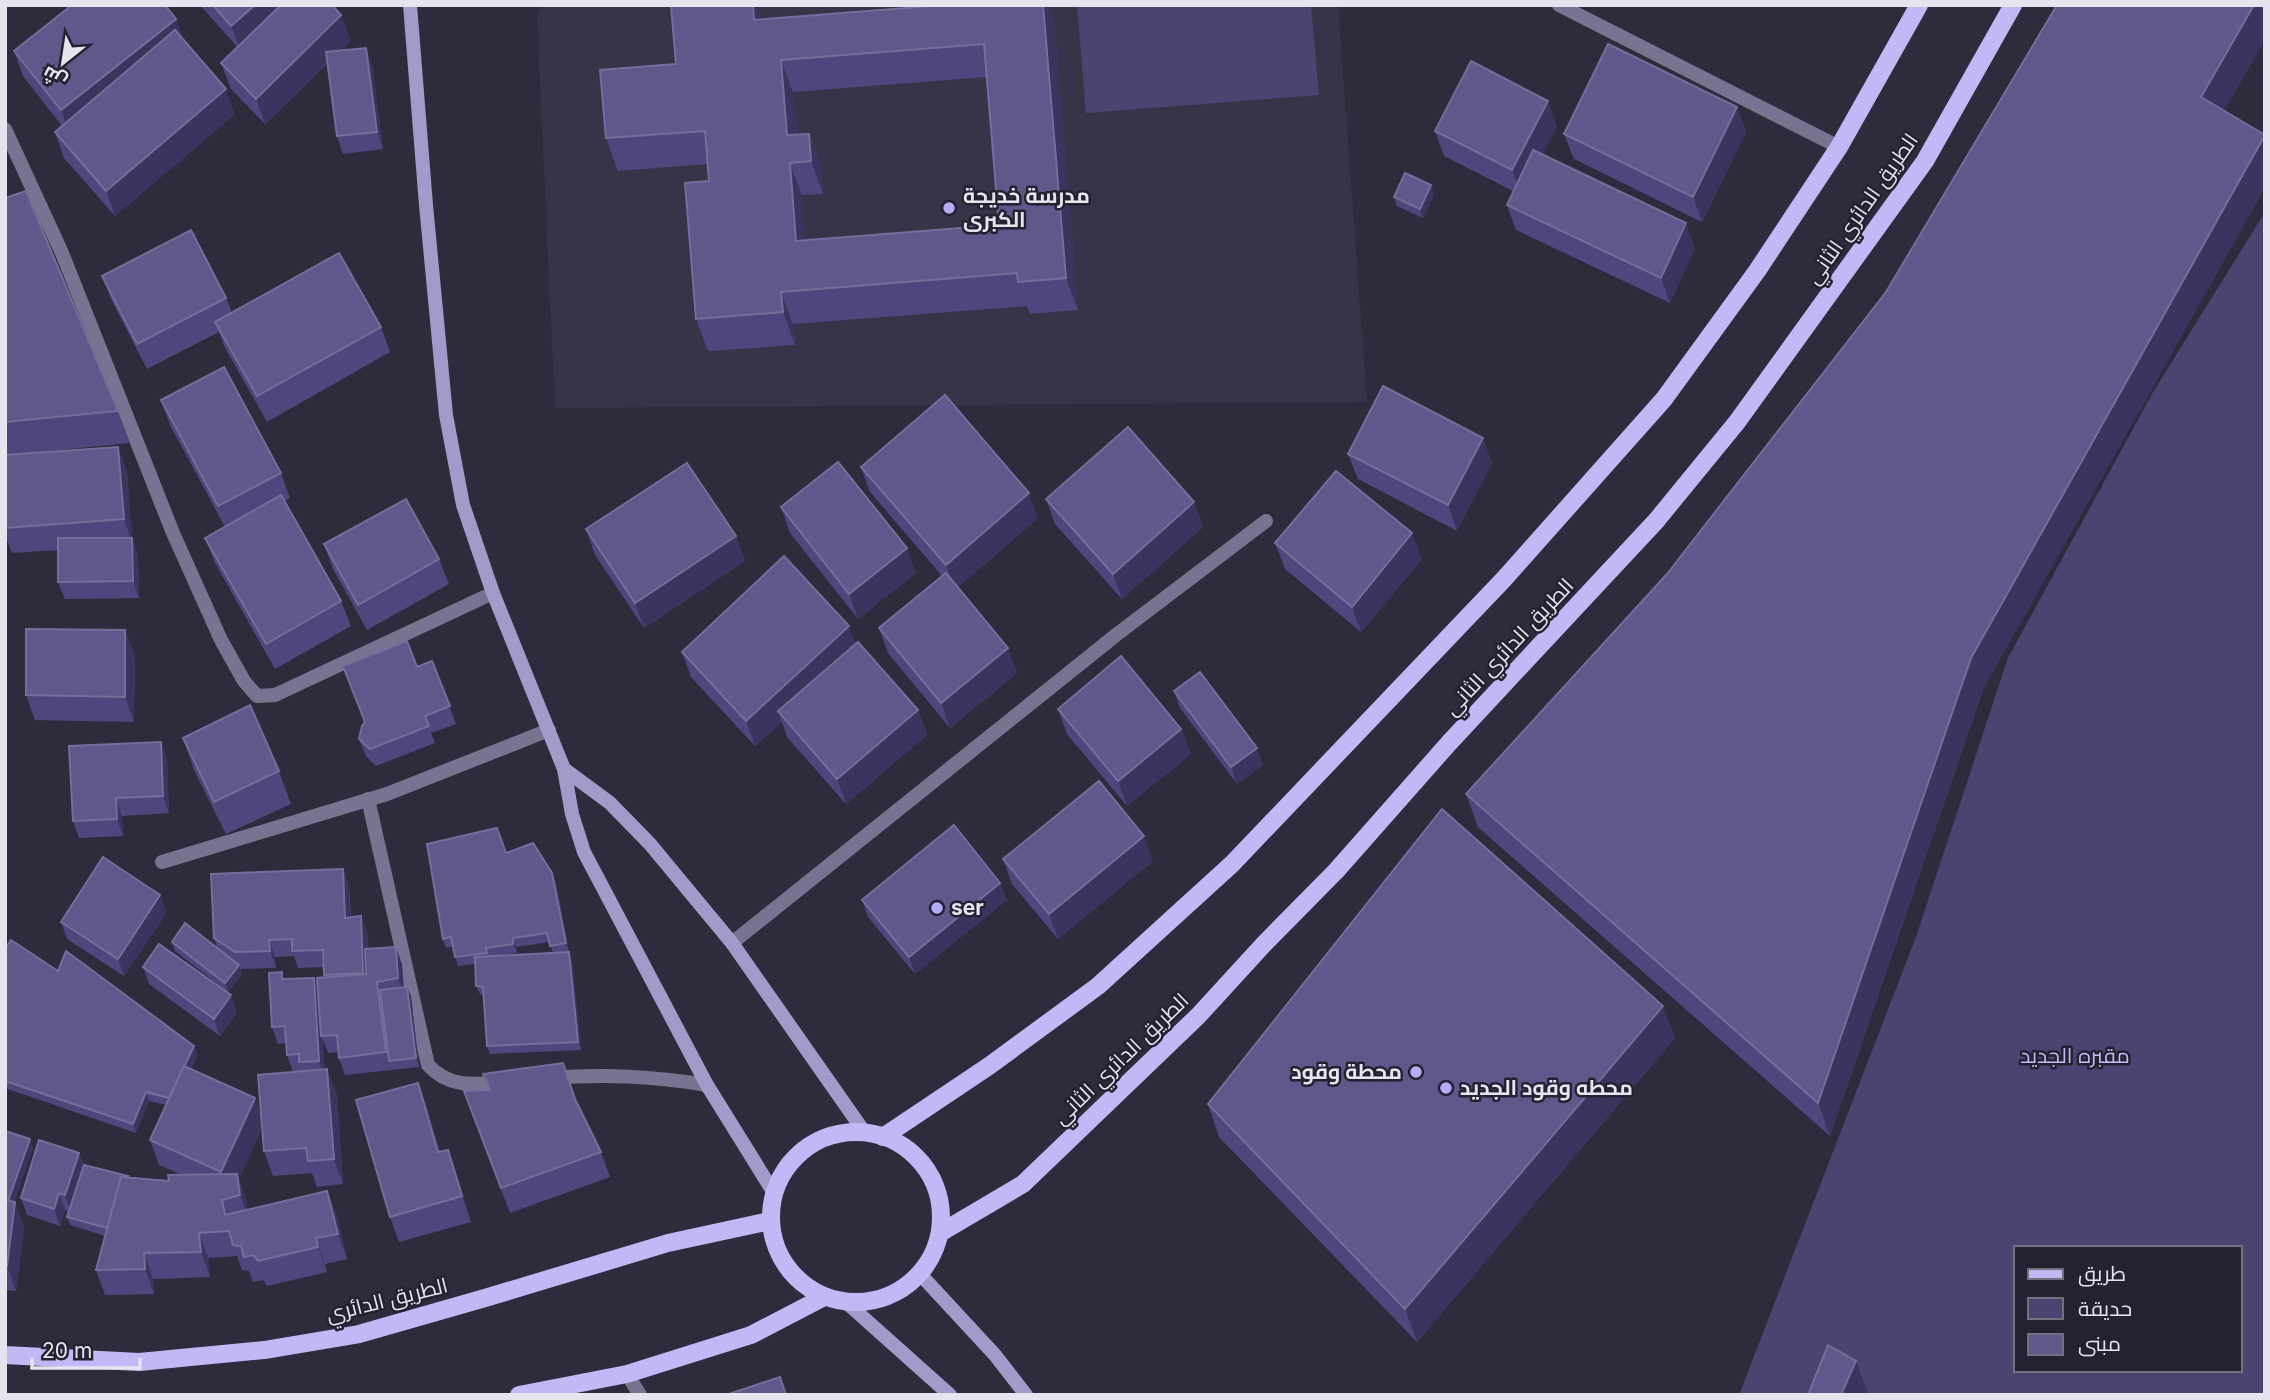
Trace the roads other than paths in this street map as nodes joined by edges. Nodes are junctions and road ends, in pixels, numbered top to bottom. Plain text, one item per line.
1 (410, 5) edge
2 (1559, 5) edge
3 (1919, 5) edge
4 (2013, 5) edge
5 (5, 129) edge
6 (1839, 147) junction
7 (1266, 521) dead end
8 (493, 593) junction
9 (549, 730) junction
10 (564, 769) junction
11 (368, 799) junction
12 (162, 862) dead end
13 (732, 943) junction
14 (707, 1085) junction
15 (865, 1133) junction
16 (883, 1137) junction
17 (774, 1193) junction
18 (770, 1221) junction
19 (940, 1233) junction
20 (920, 1274) junction
21 (824, 1297) junction
22 (847, 1303) junction
23 (5, 1355) edge
24 (626, 1374) junction
25 (519, 1395) edge
26 (640, 1395) edge
27 (950, 1395) edge
28 (1026, 1395) edge

1 - 8 street
2 - 6 street
3 - 6 main road
4 - 19 main road, الطريق الدائري الثاني
5 - 8 street
6 - 16 main road
7 - 13 street
8 - 9 street
9 - 10 street
9 - 11 street
10 - 13 street
10 - 14 street
11 - 12 street
11 - 14 street
13 - 15 street
14 - 17 street
15 - 16 main road
15 - 17 main road
16 - 19 main road
17 - 18 main road
18 - 21 main road
18 - 23 main road, الطريق الدائري
19 - 20 main road
20 - 22 main road
20 - 28 street
21 - 22 main road
21 - 24 main road
22 - 27 street
24 - 25 main road
24 - 26 street

